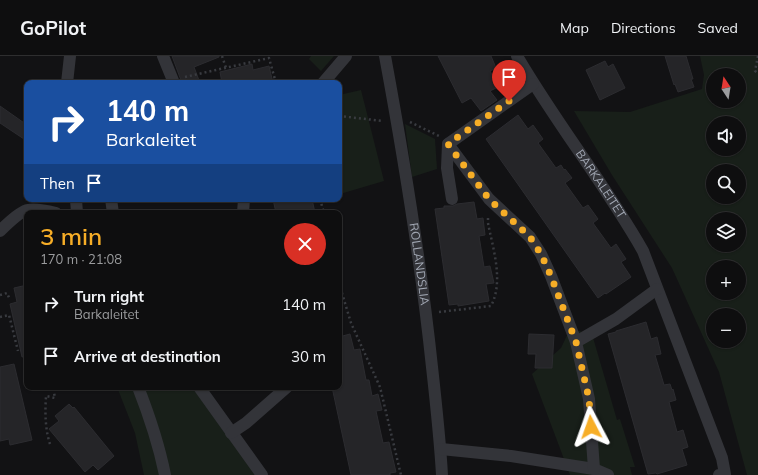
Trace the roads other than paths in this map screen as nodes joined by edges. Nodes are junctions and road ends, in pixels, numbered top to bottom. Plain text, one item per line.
1 (70, 56) edge
2 (163, 56) edge
3 (346, 56) edge
4 (385, 56) edge
5 (517, 56) edge
6 (67, 80) edge
7 (171, 80) edge
8 (326, 80) edge
9 (533, 84) junction
10 (448, 144) junction
11 (452, 199) dead end
12 (24, 212) edge
13 (0, 231) edge
14 (657, 289) junction
15 (576, 342) junction
16 (139, 390) edge
17 (201, 390) edge
18 (284, 390) edge
19 (231, 433) junction
20 (441, 449) junction
21 (594, 469) junction
22 (164, 475) edge
23 (262, 475) edge
24 (441, 475) edge
25 (608, 475) edge
26 (719, 475) edge

1 - 6 street
2 - 7 street
3 - 8 street
4 - 20 street, ROLLANDSLIA
5 - 9 street, BARKALEITET
9 - 10 street
9 - 14 street, BARKALEITET
10 - 11 street
10 - 15 street
12 - 13 street
14 - 15 street
14 - 26 street, BARKALEITET
15 - 21 street
16 - 22 street
17 - 19 street
18 - 19 street
19 - 23 street
20 - 21 street
20 - 24 street, ROLLANDSLIA
21 - 25 street

